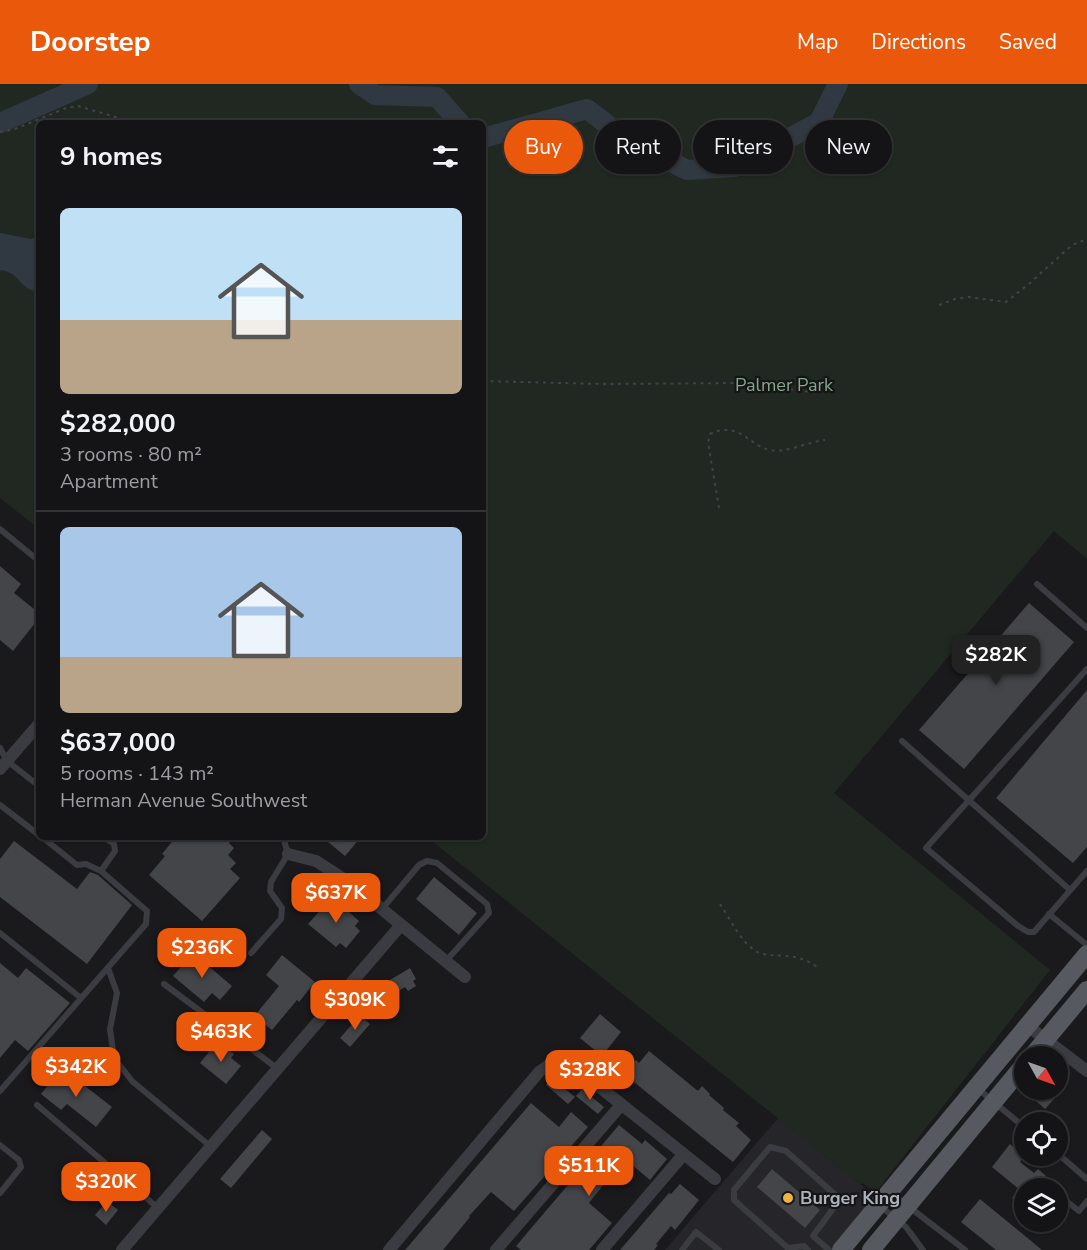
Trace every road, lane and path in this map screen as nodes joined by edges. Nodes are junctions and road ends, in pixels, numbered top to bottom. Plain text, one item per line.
1 (36, 120) edge
2 (37, 120) edge
3 (126, 120) edge
4 (0, 132) edge
5 (1087, 239) edge
6 (939, 305) dead end
7 (486, 381) edge
8 (819, 393) dead end
9 (825, 440) dead end
10 (719, 508) dead end
11 (0, 529) edge
12 (36, 559) edge
13 (1037, 584) dead end
14 (1087, 628) edge
15 (1087, 669) edge
16 (36, 727) edge
17 (903, 741) dead end
18 (0, 748) edge
19 (3, 765) edge
20 (36, 784) edge
21 (970, 800) junction
22 (0, 805) edge
23 (0, 814) edge
24 (36, 833) edge
25 (45, 840) edge
26 (108, 840) edge
27 (284, 840) edge
28 (288, 854) junction
29 (101, 871) junction
30 (1087, 871) edge
31 (1070, 890) junction
32 (720, 904) dead end
33 (382, 909) junction
34 (1049, 914) junction
35 (401, 925) junction
36 (0, 933) edge
37 (1087, 945) edge
38 (251, 953) dead end
39 (1087, 954) edge
40 (446, 961) junction
41 (817, 967) dead end
42 (108, 968) junction
43 (465, 976) dead end
44 (164, 984) dead end
45 (1087, 990) edge
46 (81, 998) junction
47 (1028, 1026) junction
48 (1045, 1040) junction
49 (1040, 1046) edge
50 (278, 1068) junction
51 (1087, 1071) edge
52 (1014, 1077) edge
53 (977, 1088) junction
54 (0, 1091) edge
55 (994, 1102) junction
56 (37, 1105) dead end
57 (621, 1105) junction
58 (1014, 1119) edge
59 (0, 1145) edge
60 (210, 1146) junction
61 (683, 1155) junction
62 (1068, 1163) edge
63 (715, 1179) dead end
64 (1087, 1179) edge
65 (0, 1193) edge
66 (885, 1199) junction
67 (1087, 1201) edge
68 (1068, 1202) edge
69 (158, 1208) junction
70 (902, 1213) junction
71 (813, 1236) junction
72 (806, 1248) edge
73 (122, 1250) edge
74 (389, 1250) edge
75 (496, 1250) edge
76 (602, 1250) edge
77 (682, 1250) edge
78 (719, 1250) edge
79 (829, 1250) edge
80 (841, 1250) edge
81 (871, 1250) edge
82 (923, 1250) edge
83 (965, 1250) edge

1 - 4 path
2 - 3 path
5 - 6 path
7 - 8 path
9 - 10 path
11 - 12 lane
13 - 14 lane
15 - 21 lane
16 - 19 street
17 - 21 lane
18 - 19 lane
19 - 20 lane
21 - 31 lane
21 - 34 lane
22 - 23 lane
22 - 24 lane
25 - 29 lane
26 - 29 lane
27 - 28 lane
28 - 33 street
28 - 38 lane
29 - 42 lane
30 - 31 lane
31 - 34 lane
32 - 41 path
33 - 35 street
33 - 40 lane
34 - 37 lane
35 - 40 street
35 - 50 street
36 - 46 lane
39 - 47 main road
40 - 43 street
42 - 46 lane
42 - 60 lane
44 - 50 lane
45 - 48 main road
46 - 54 lane
47 - 48 street
47 - 53 main road
48 - 49 main road
48 - 51 street
50 - 60 street
52 - 55 main road
53 - 55 lane
53 - 66 main road
55 - 58 lane
55 - 70 main road
56 - 69 lane
57 - 61 street
57 - 74 street
57 - 75 street
59 - 65 lane
60 - 69 street
61 - 63 street
61 - 76 street
62 - 64 lane
66 - 70 lane
66 - 70 lane
66 - 80 main road
67 - 68 lane
69 - 73 street
70 - 81 main road
70 - 82 lane
70 - 83 lane
71 - 72 lane
71 - 72 lane
71 - 79 lane
77 - 78 lane

